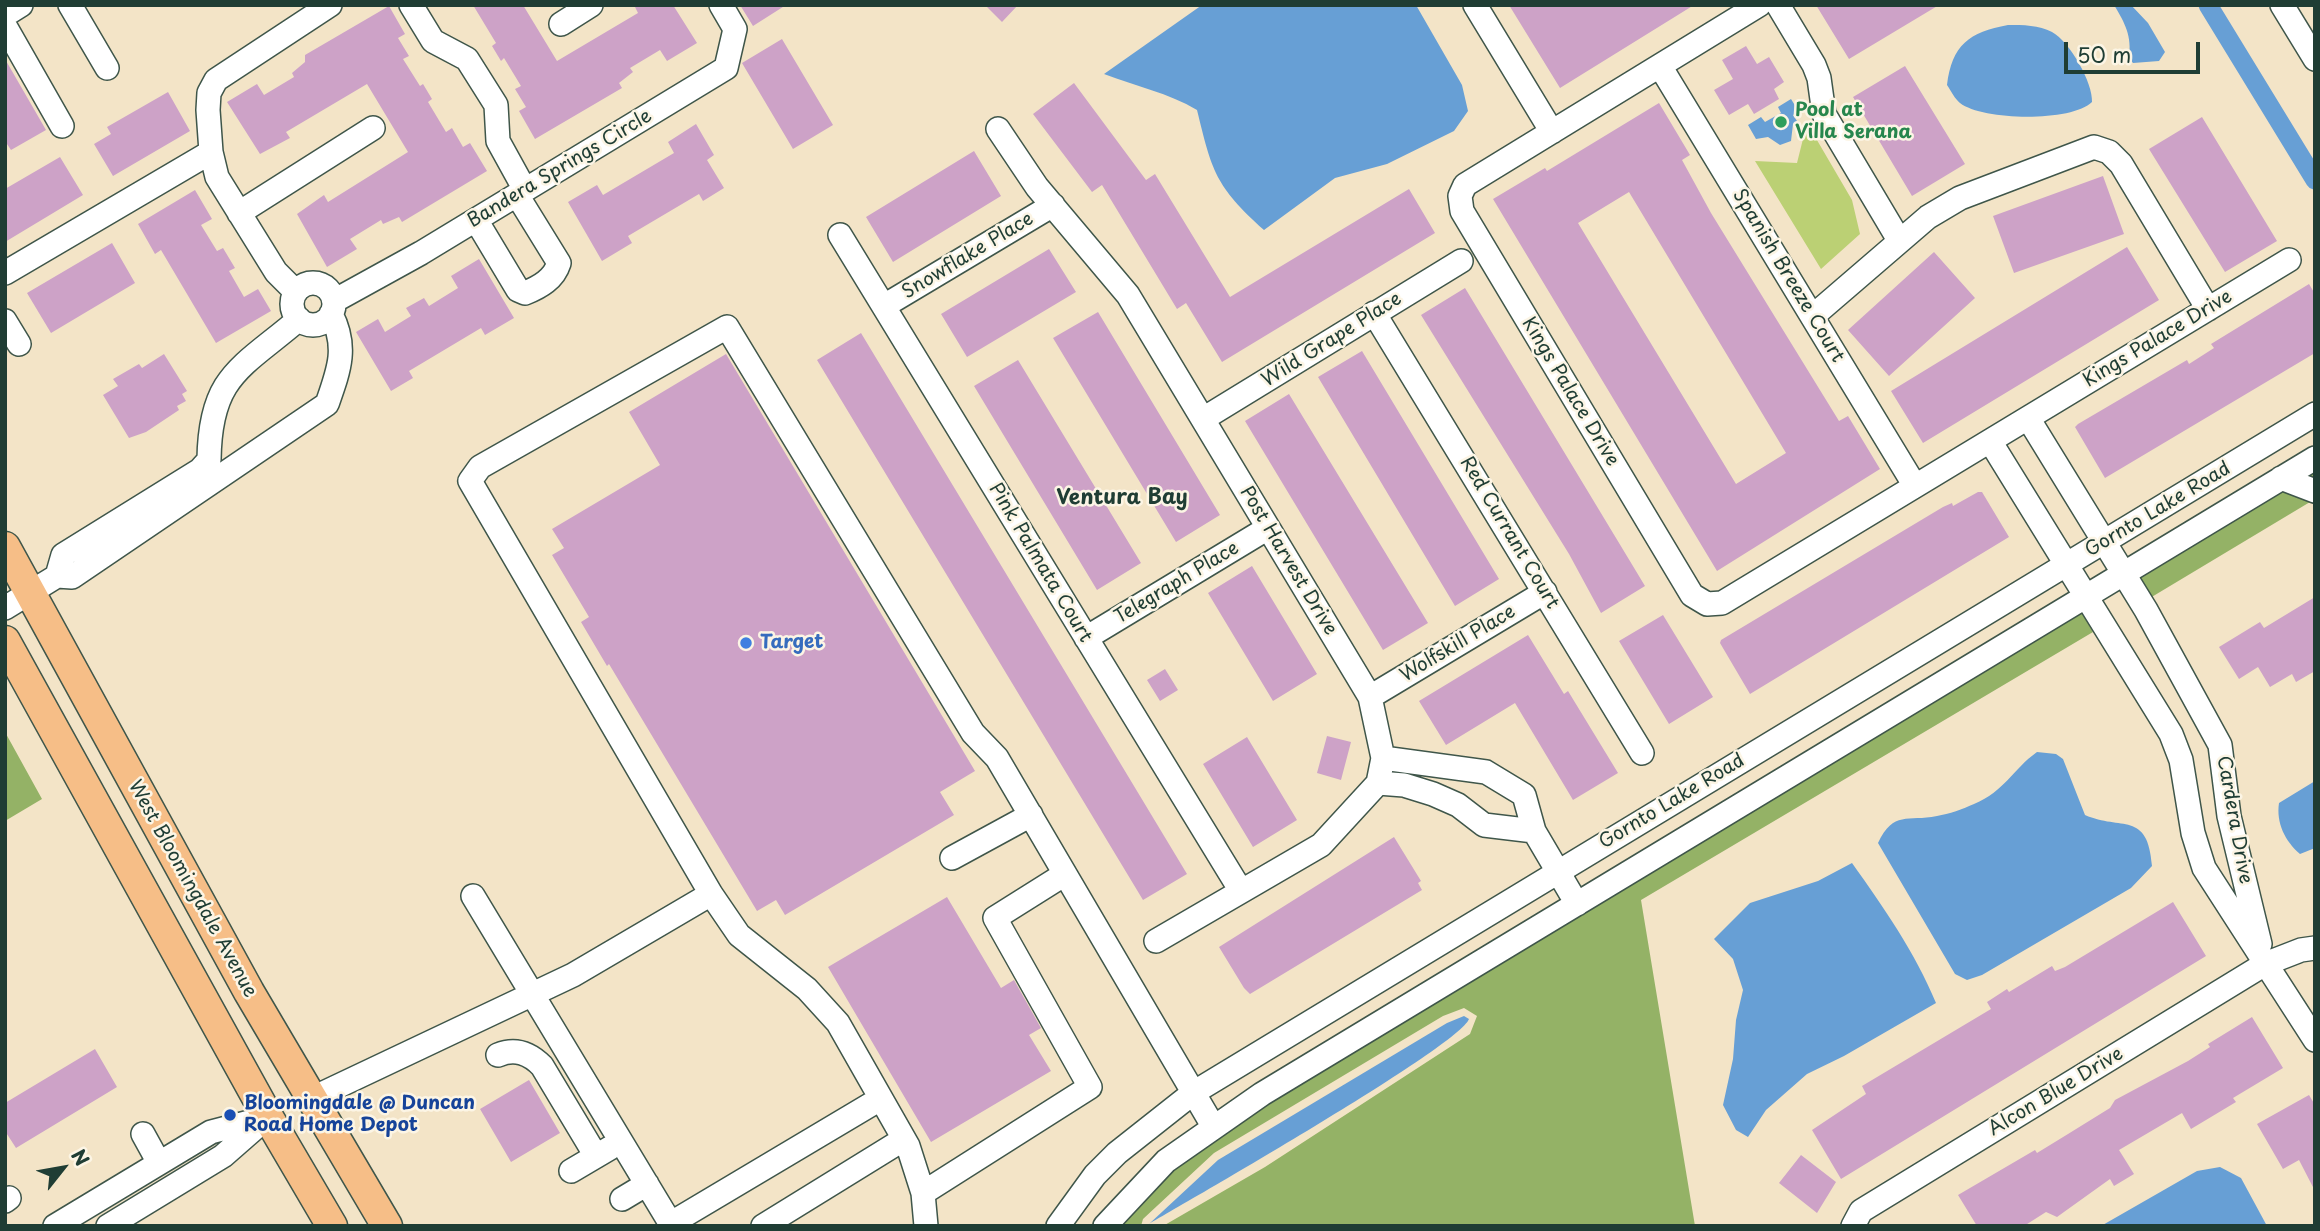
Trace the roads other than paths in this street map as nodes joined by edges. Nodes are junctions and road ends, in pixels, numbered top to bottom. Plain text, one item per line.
1 (22, 5) edge
2 (70, 5) edge
3 (330, 5) edge
4 (411, 5) edge
5 (591, 5) edge
6 (721, 5) edge
7 (1475, 5) edge
8 (1759, 5) edge
9 (1778, 5) edge
10 (2281, 5) edge
11 (5, 15) edge
12 (561, 24) dead end
13 (5, 26) edge
14 (2315, 59) edge
15 (1660, 66) junction
16 (107, 68) dead end
17 (62, 126) dead end
18 (373, 128) dead end
19 (998, 129) dead end
20 (1552, 132) junction
21 (211, 152) junction
22 (521, 192) junction
23 (1053, 205) junction
24 (240, 213) junction
25 (476, 220) junction
26 (840, 234) dead end
27 (1899, 240) junction
28 (2289, 260) dead end
29 (1461, 261) dead end
30 (5, 274) edge
31 (296, 292) junction
32 (884, 306) junction
33 (332, 307) junction
34 (2208, 309) junction
35 (1374, 313) junction
36 (1813, 316) junction
37 (299, 319) junction
38 (5, 321) edge
39 (19, 344) dead end
40 (2315, 414) edge
41 (2028, 418) junction
42 (1203, 419) junction
43 (1990, 441) junction
44 (2315, 458) edge
45 (2281, 478) junction
46 (1915, 486) junction
47 (2315, 491) edge
48 (1268, 528) junction
49 (2103, 543) junction
50 (5, 547) edge
51 (2066, 566) junction
52 (2122, 575) junction
53 (57, 576) junction
54 (1545, 592) junction
55 (2085, 597) junction
56 (18, 600) edge
57 (1086, 638) junction
58 (5, 641) edge
59 (1370, 697) junction
60 (1642, 753) dead end
61 (1383, 758) junction
62 (1465, 770) junction
63 (1378, 783) junction
64 (1458, 805) junction
65 (1031, 815) junction
66 (2232, 829) junction
67 (1534, 831) junction
68 (2196, 839) junction
69 (952, 858) dead end
70 (1557, 871) junction
71 (1065, 874) junction
72 (1241, 891) junction
73 (711, 894) junction
74 (473, 896) dead end
75 (1577, 904) junction
76 (1156, 940) dead end
77 (2314, 942) edge
78 (2265, 964) junction
79 (533, 993) junction
80 (2315, 1040) edge
81 (498, 1055) dead end
82 (1193, 1093) junction
83 (880, 1098) junction
84 (311, 1099) junction
85 (268, 1117) junction
86 (1213, 1126) junction
87 (143, 1134) dead end
88 (904, 1139) junction
89 (621, 1141) junction
90 (596, 1156) junction
91 (159, 1163) junction
92 (571, 1171) dead end
93 (647, 1184) junction
94 (923, 1193) junction
95 (622, 1199) dead end
96 (698, 1218) edge
97 (671, 1225) edge
98 (55, 1226) edge
99 (108, 1226) edge
100 (332, 1226) edge
101 (387, 1226) edge
102 (763, 1226) edge
103 (926, 1226) edge
104 (1058, 1226) edge
105 (1105, 1226) edge
106 (1853, 1226) edge

1 - 11 street
2 - 16 street
3 - 21 street
4 - 22 street
5 - 12 street
6 - 22 street, Bandera Springs Circle
7 - 20 street
8 - 15 street, Kings Palace Drive
9 - 27 street
10 - 14 street
13 - 17 street
15 - 20 street, Kings Palace Drive
15 - 36 street, Spanish Breeze Court
18 - 24 street
19 - 23 street, Post Harvest Drive
20 - 46 street, Kings Palace Drive
21 - 24 street
21 - 30 street
22 - 25 street, Bandera Springs Circle
22 - 25 street
23 - 32 street, Snowflake Place
23 - 42 street, Post Harvest Drive
24 - 31 street
25 - 33 street, Bandera Springs Circle
26 - 32 street, Pink Palmata Court
27 - 34 street
27 - 36 street
28 - 34 street, Kings Palace Drive
29 - 35 street, Wild Grape Place
31 - 33 street
31 - 37 street
32 - 57 street, Pink Palmata Court
33 - 37 street
33 - 53 street
34 - 41 street, Kings Palace Drive
35 - 42 street, Wild Grape Place
35 - 54 street, Red Currant Court
36 - 46 street, Spanish Breeze Court
37 - 53 street
38 - 39 street
40 - 49 street, Gornto Lake Road
41 - 43 street, Kings Palace Drive
41 - 49 street
42 - 48 street, Post Harvest Drive
43 - 46 street, Kings Palace Drive
43 - 51 street
44 - 45 street, Gornto Lake Road
45 - 47 street
45 - 52 street, Gornto Lake Road
48 - 57 street, Telegraph Place
48 - 59 street, Post Harvest Drive
49 - 51 street, Gornto Lake Road
49 - 52 street
50 - 56 main road, West Bloomingdale Avenue
51 - 55 street
51 - 70 street, Gornto Lake Road
52 - 55 street, Gornto Lake Road
52 - 66 street, Cardera Drive
53 - 56 street
54 - 59 street, Wolfskill Place
54 - 60 street, Red Currant Court
55 - 68 street, Cardera Drive
55 - 75 street, Gornto Lake Road
56 - 84 main road, West Bloomingdale Avenue
57 - 72 street, Pink Palmata Court
58 - 85 main road
59 - 61 street, Post Harvest Drive
61 - 62 street
61 - 63 street, Post Harvest Drive
62 - 64 street
62 - 67 street
63 - 64 street
63 - 72 street
64 - 67 street
65 - 69 street
65 - 71 street
65 - 73 street
66 - 68 street
66 - 78 street, Cardera Drive
67 - 70 street
68 - 78 street, Cardera Drive
70 - 75 street
70 - 82 street, Gornto Lake Road
71 - 82 street
71 - 94 street
72 - 76 street
73 - 79 street
73 - 83 street
74 - 79 street
75 - 86 street, Gornto Lake Road
77 - 78 street, Alcon Blue Drive
78 - 80 street, Cardera Drive
78 - 106 street, Alcon Blue Drive
79 - 84 street
79 - 89 street
81 - 90 street
82 - 86 street
82 - 104 street, Gornto Lake Road
83 - 88 street
83 - 96 street
84 - 85 main road
84 - 101 main road, West Bloomingdale Avenue
85 - 91 street
85 - 99 street
85 - 100 main road
86 - 105 street, Gornto Lake Road
87 - 91 street
88 - 94 street
88 - 102 street
89 - 90 street
89 - 93 street
90 - 92 street
91 - 98 street
93 - 95 street
93 - 97 street
94 - 103 street
96 - 97 street

